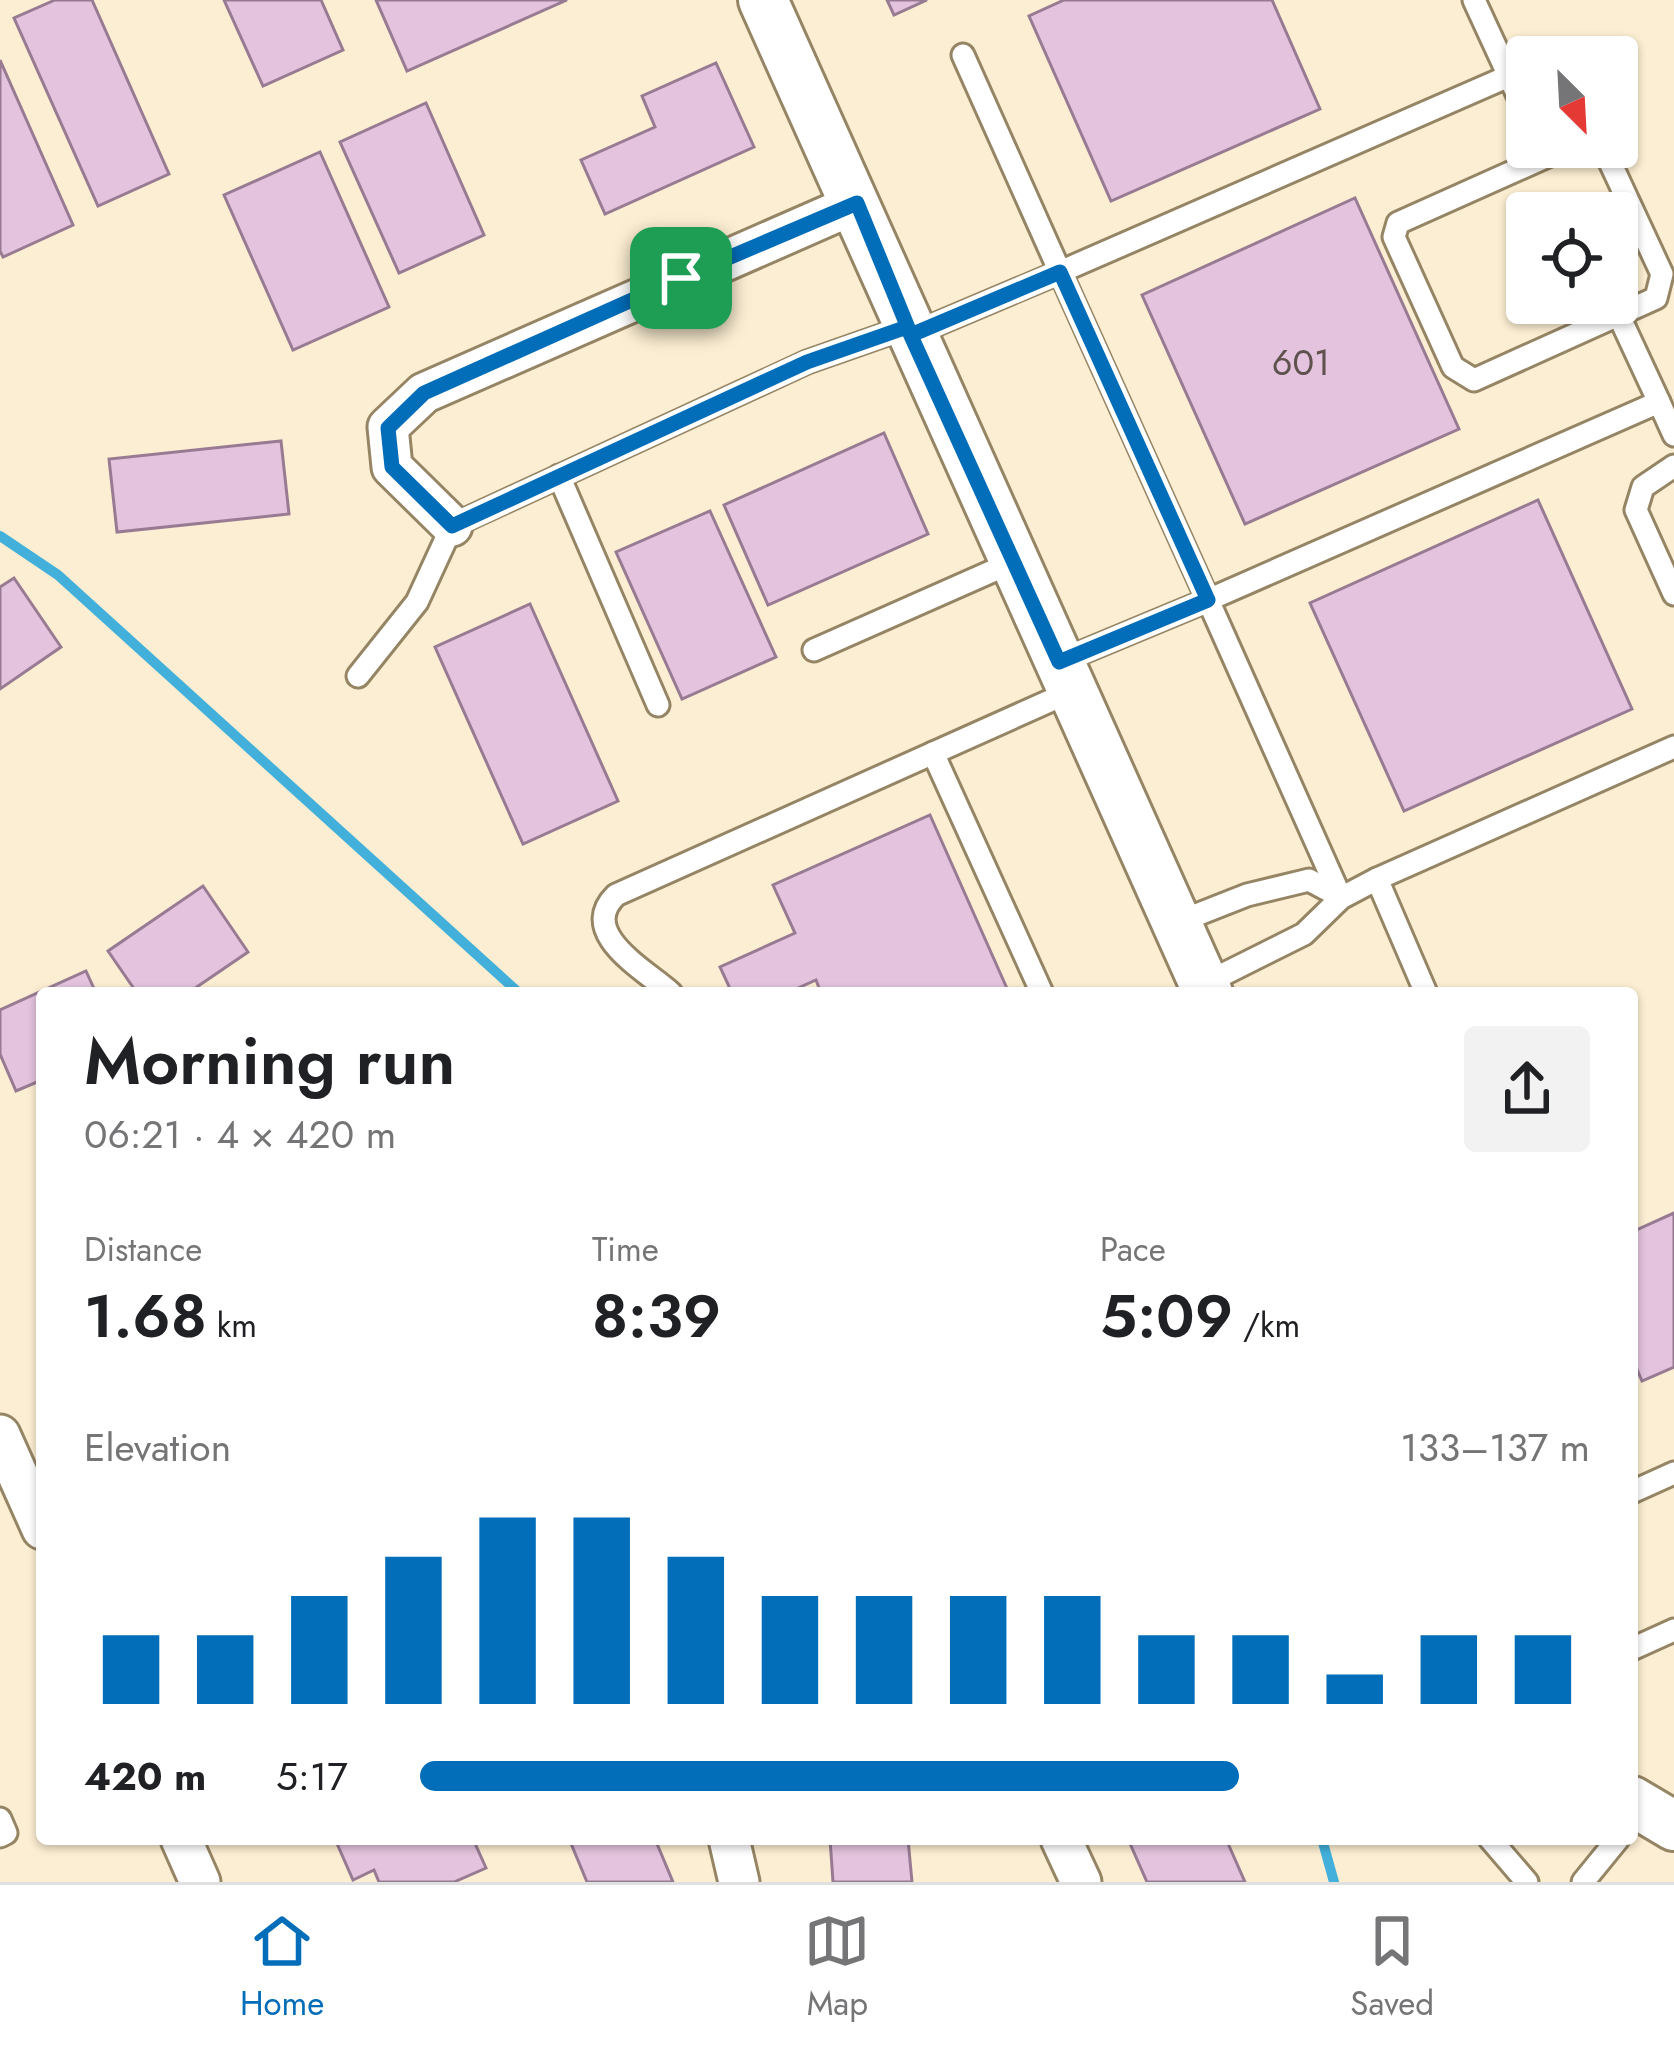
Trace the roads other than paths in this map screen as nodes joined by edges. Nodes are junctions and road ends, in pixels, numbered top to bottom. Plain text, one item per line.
1 (763, 0) edge
2 (1474, 0) edge
3 (963, 55) dead end
4 (1506, 69) edge
5 (1506, 77) edge
6 (1511, 168) edge
7 (857, 203) junction
8 (1638, 222) edge
9 (1060, 272) junction
10 (1638, 307) edge
11 (1601, 324) edge
12 (1623, 324) edge
13 (909, 331) junction
14 (1659, 402) junction
15 (1674, 435) edge
16 (1674, 466) edge
17 (559, 476) junction
18 (452, 526) junction
19 (1013, 562) junction
20 (1674, 594) edge
21 (1208, 600) junction
22 (814, 650) dead end
23 (358, 676) dead end
24 (1065, 676) junction
25 (658, 705) dead end
26 (1674, 747) edge
27 (933, 753) junction
28 (1377, 879) junction
29 (1341, 898) junction
30 (1176, 923) junction
31 (664, 987) edge
32 (1039, 987) edge
33 (1206, 987) edge
34 (1208, 987) edge
35 (1423, 987) edge
36 (0, 1435) edge
37 (1674, 1473) edge
38 (1638, 1489) edge
39 (36, 1516) edge
40 (1674, 1630) edge
41 (1638, 1646) edge
42 (0, 1819) edge
43 (0, 1836) edge
44 (184, 1845) edge
45 (730, 1845) edge
46 (1064, 1845) edge
47 (1495, 1845) edge
48 (1617, 1845) edge
49 (200, 1882) edge
50 (739, 1882) edge
51 (1081, 1882) edge
52 (1526, 1882) edge
53 (1583, 1882) edge

1 - 7 street
2 - 4 lane
3 - 9 lane
5 - 9 lane
6 - 11 lane
7 - 13 street
7 - 18 street
8 - 10 lane
9 - 13 lane
9 - 21 lane
12 - 14 lane
13 - 17 lane
13 - 19 street
14 - 15 lane
14 - 21 lane
16 - 20 lane
17 - 18 lane
17 - 25 lane
18 - 23 lane
19 - 22 lane
19 - 24 street
21 - 24 lane
21 - 29 lane
24 - 27 lane
24 - 30 street
26 - 28 lane
27 - 31 lane
27 - 32 lane
28 - 29 lane
28 - 35 lane
29 - 30 lane
29 - 34 lane
30 - 33 street
36 - 39 street
37 - 38 lane
40 - 41 lane
42 - 43 lane
44 - 49 street
45 - 50 street
46 - 51 street
47 - 52 lane
48 - 53 lane

